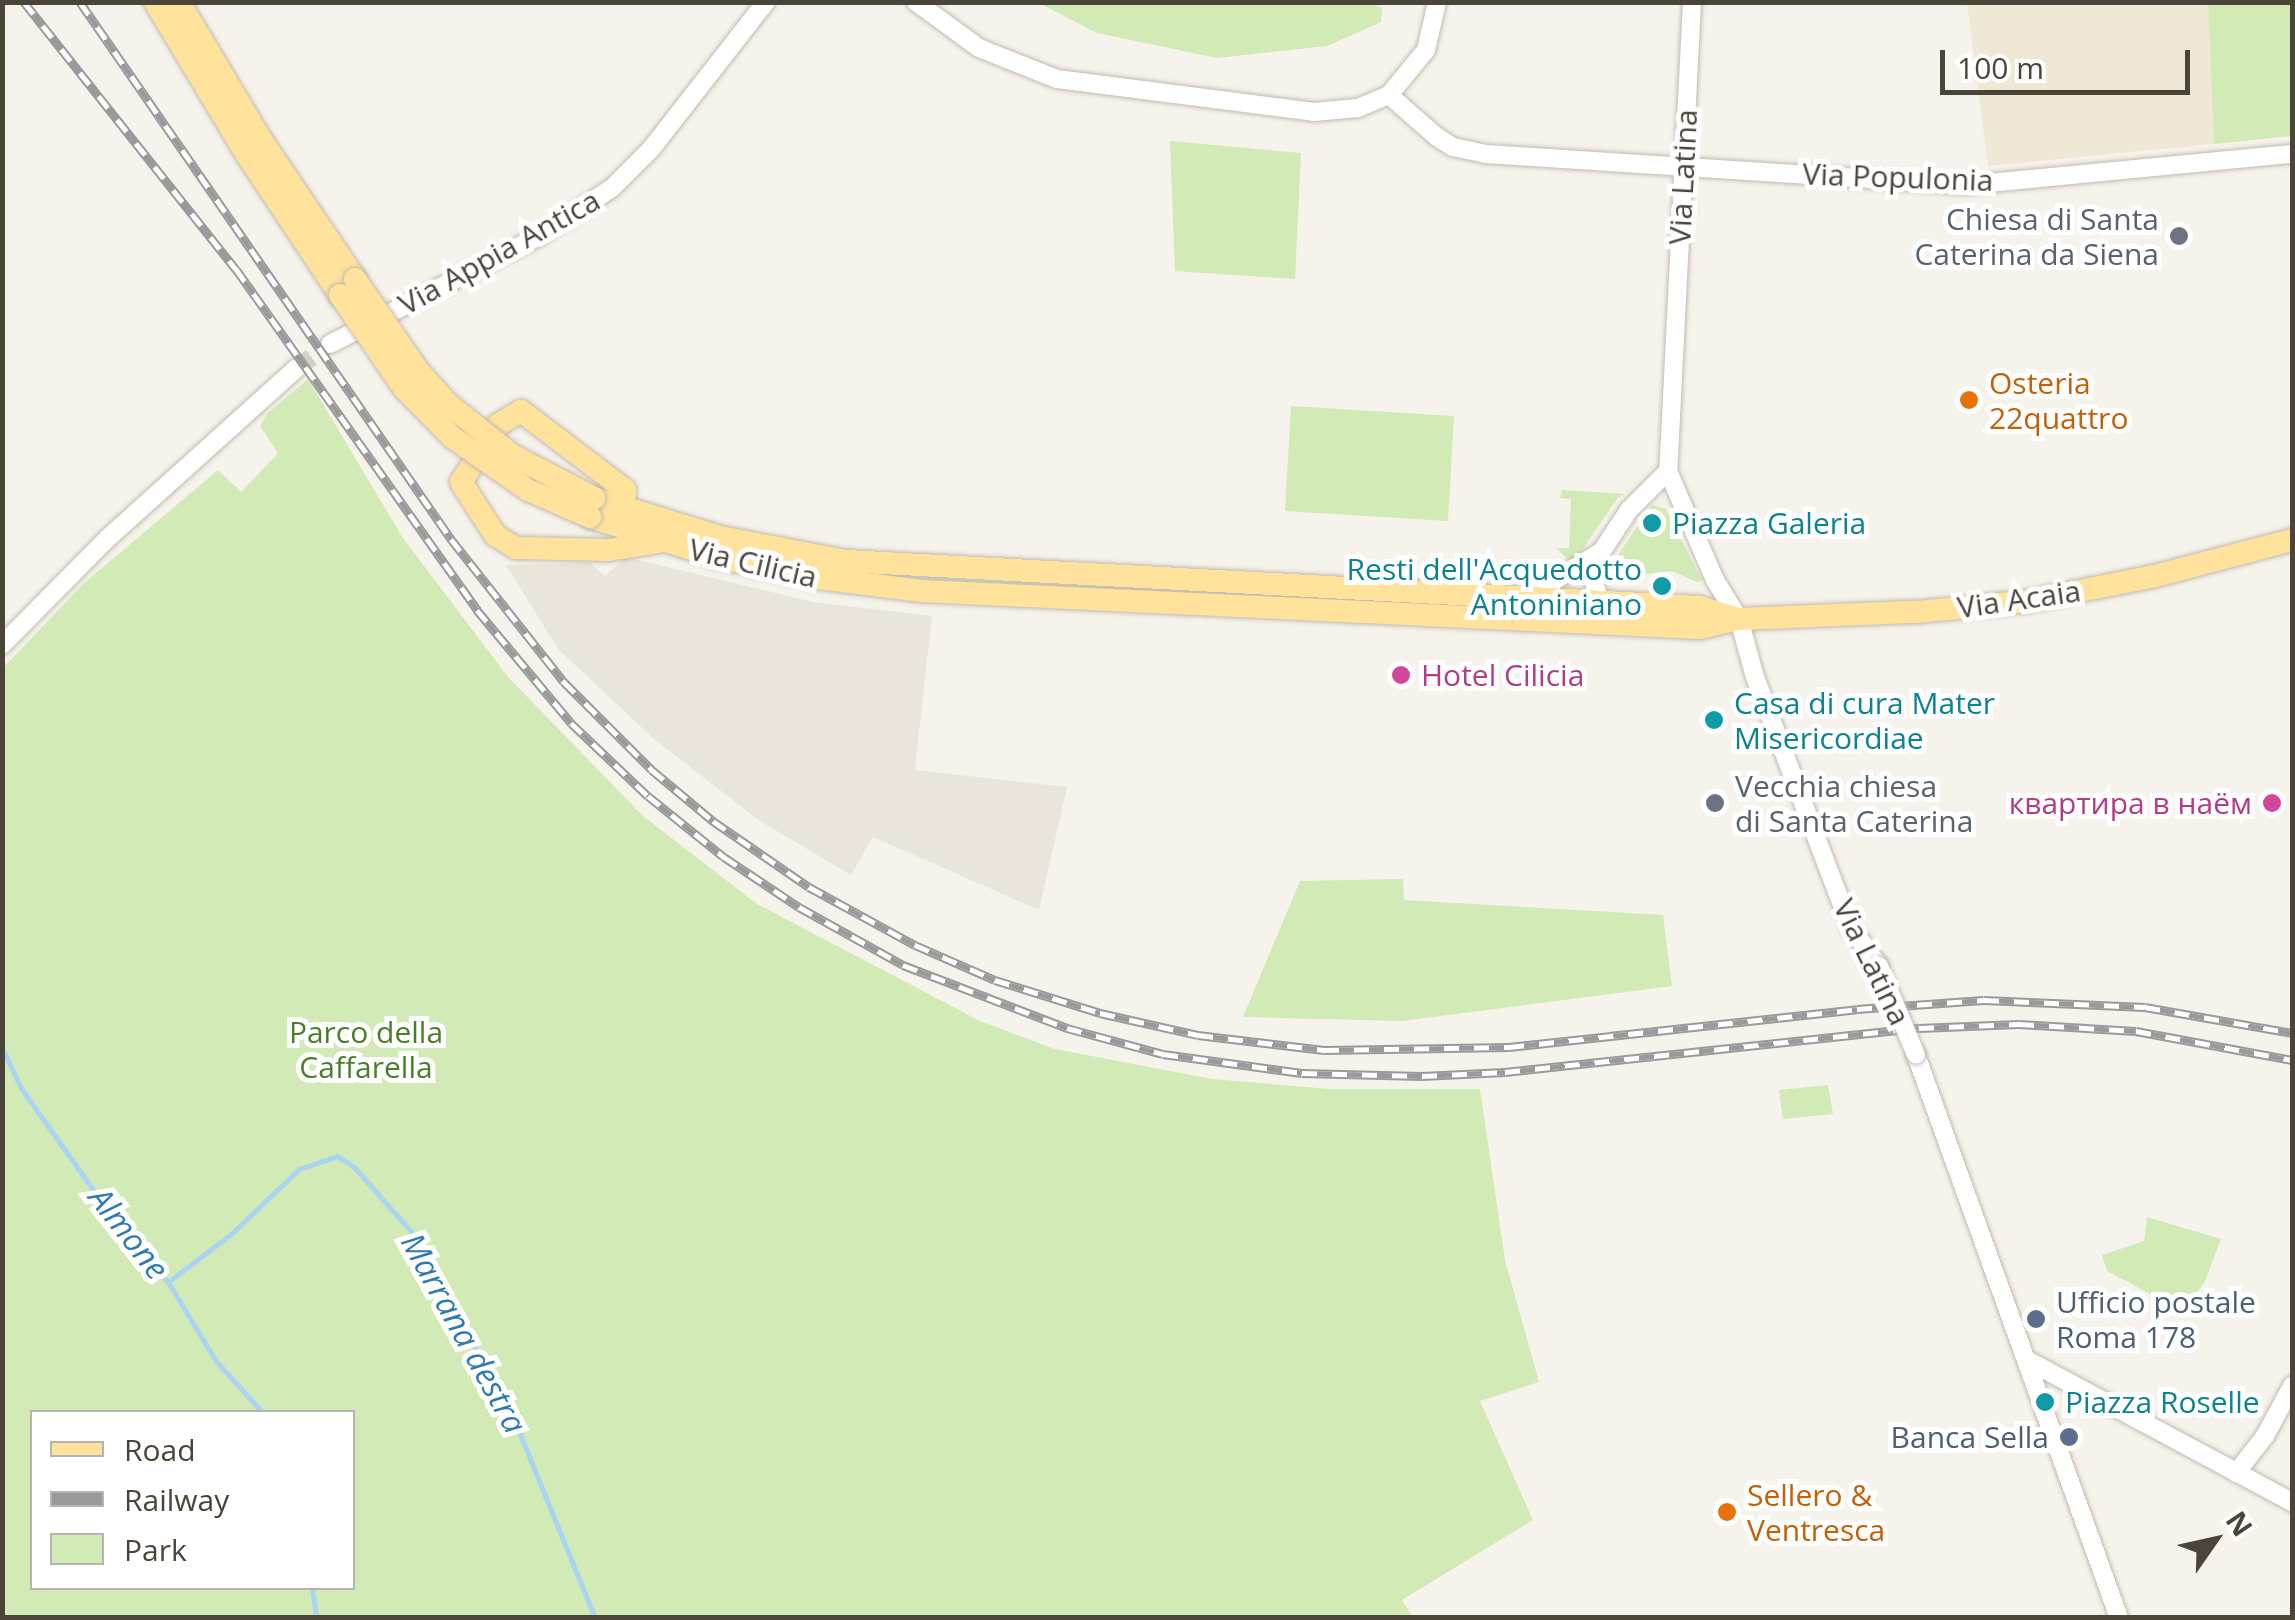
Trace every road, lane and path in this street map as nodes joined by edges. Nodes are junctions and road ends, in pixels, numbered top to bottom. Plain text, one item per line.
1 (155, 2) edge
2 (179, 2) edge
3 (766, 2) edge
4 (916, 2) edge
5 (1437, 2) edge
6 (1692, 2) edge
7 (1389, 95) junction
8 (2292, 154) edge
9 (1683, 166) junction
10 (348, 287) junction
11 (330, 344) tunnel mouth
12 (297, 368) tunnel mouth
13 (1668, 471) junction
14 (592, 508) junction
15 (624, 508) junction
16 (2292, 540) edge
17 (661, 542) junction
18 (1601, 550) junction
19 (1518, 599) junction
20 (1610, 611) junction
21 (1739, 619) junction
22 (2, 645) edge
23 (2027, 1360) junction
24 (2292, 1386) edge
25 (2236, 1472) junction
26 (2292, 1502) edge
27 (2119, 1618) edge

1 - 10 main road, Via Cilicia
2 - 10 main road, Via Cilicia
3 - 11 street, Via Appia Antica
4 - 7 street
5 - 7 street
6 - 9 street, Via Latina
7 - 9 street, Via Populonia
8 - 9 street, Via Populonia
9 - 13 street, Via Latina
10 - 14 main road, Via Cilicia, bridge
12 - 22 street
13 - 18 street
13 - 21 street
14 - 15 main road, Via Cilicia
14 - 17 main road, Via Cilicia
15 - 17 main road
15 - 19 main road, Via Cilicia
16 - 21 main road, Via Acaia
17 - 20 main road, Via Cilicia
18 - 19 street
18 - 20 street
19 - 20 main road, Via Cilicia
20 - 21 main road
21 - 23 street, Via Latina, bridge
23 - 25 street
23 - 27 street
24 - 25 street
25 - 26 street

